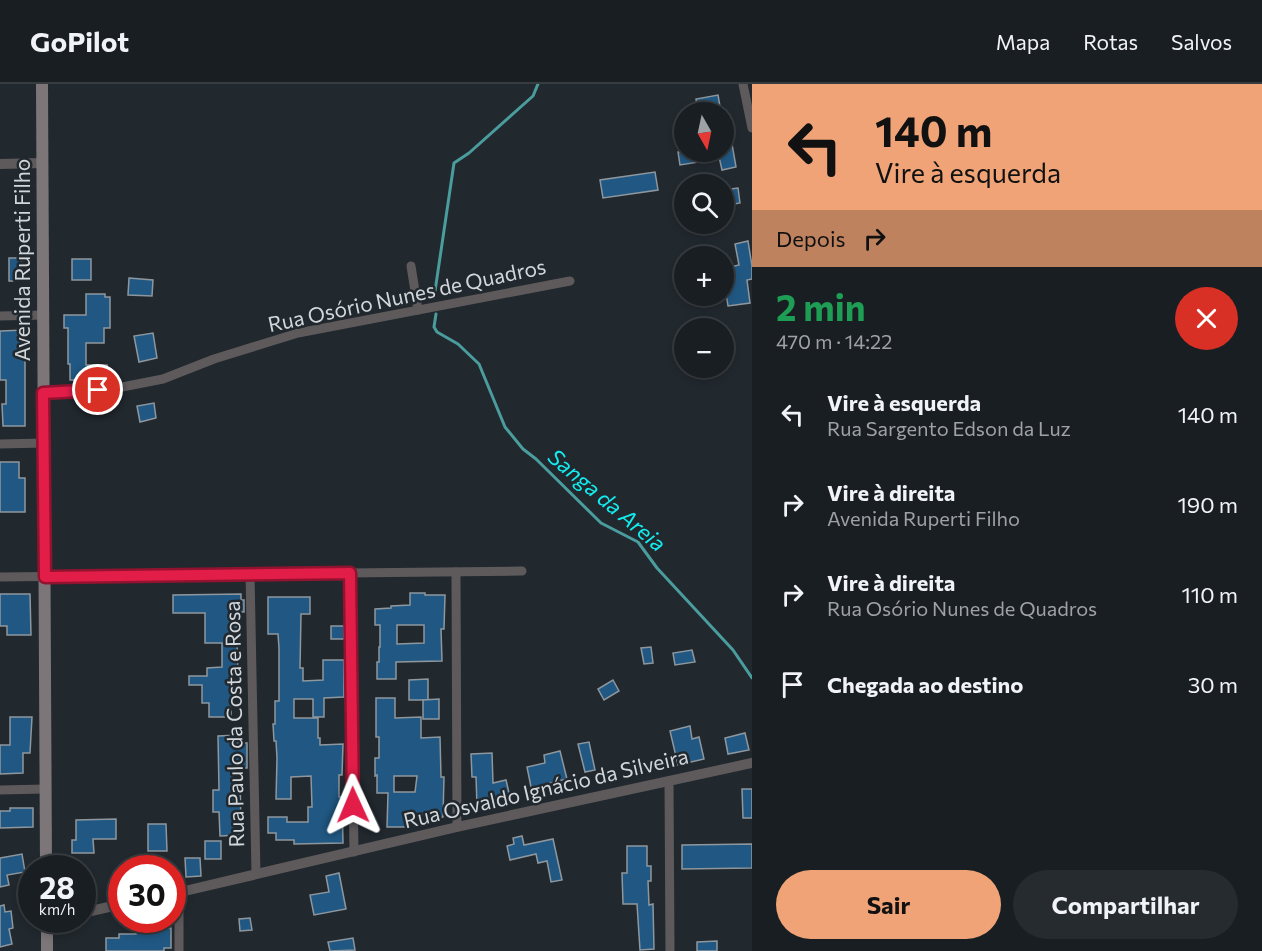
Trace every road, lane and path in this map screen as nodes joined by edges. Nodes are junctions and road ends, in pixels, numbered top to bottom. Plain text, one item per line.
1 (42, 84) edge
2 (743, 84) edge
3 (752, 128) edge
4 (43, 163) junction
5 (0, 164) edge
6 (411, 266) dead end
7 (570, 281) dead end
8 (418, 310) junction
9 (44, 315) junction
10 (0, 316) edge
11 (43, 393) junction
12 (44, 443) junction
13 (0, 444) edge
14 (456, 572) junction
15 (522, 572) dead end
16 (350, 573) junction
17 (250, 574) junction
18 (45, 577) junction
19 (0, 578) edge
20 (752, 763) edge
21 (669, 781) junction
22 (45, 789) junction
23 (0, 790) edge
24 (457, 827) junction
25 (354, 852) junction
26 (46, 855) edge
27 (256, 874) junction
28 (186, 891) edge
29 (48, 933) edge
30 (178, 933) edge
31 (47, 951) edge
32 (179, 951) edge
33 (670, 951) edge

1 - 4 main road, Avenida Ruperti Filho
2 - 3 street
4 - 5 street
4 - 9 main road, Avenida Ruperti Filho
6 - 8 street
7 - 8 street, Rua Osório Nunes de Quadros
8 - 11 street, Rua Osório Nunes de Quadros
9 - 10 street
9 - 11 main road, Avenida Ruperti Filho
11 - 12 main road, Avenida Ruperti Filho
12 - 13 street
12 - 18 main road, Avenida Ruperti Filho
14 - 15 street
14 - 16 street
14 - 24 street
16 - 17 street
16 - 25 street
17 - 18 street
17 - 27 street, Rua Paulo da Costa e Rosa
18 - 19 street
18 - 22 main road, Avenida Ruperti Filho
20 - 21 street, Rua Osvaldo Ignácio da Silveira
21 - 24 street, Rua Osvaldo Ignácio da Silveira
21 - 33 street
22 - 23 street
22 - 26 main road, Avenida Ruperti Filho
24 - 25 street, Rua Osvaldo Ignácio da Silveira
25 - 27 street, Rua Osvaldo Ignácio da Silveira
27 - 28 street, Rua Osvaldo Ignácio da Silveira
29 - 31 main road
30 - 32 street

